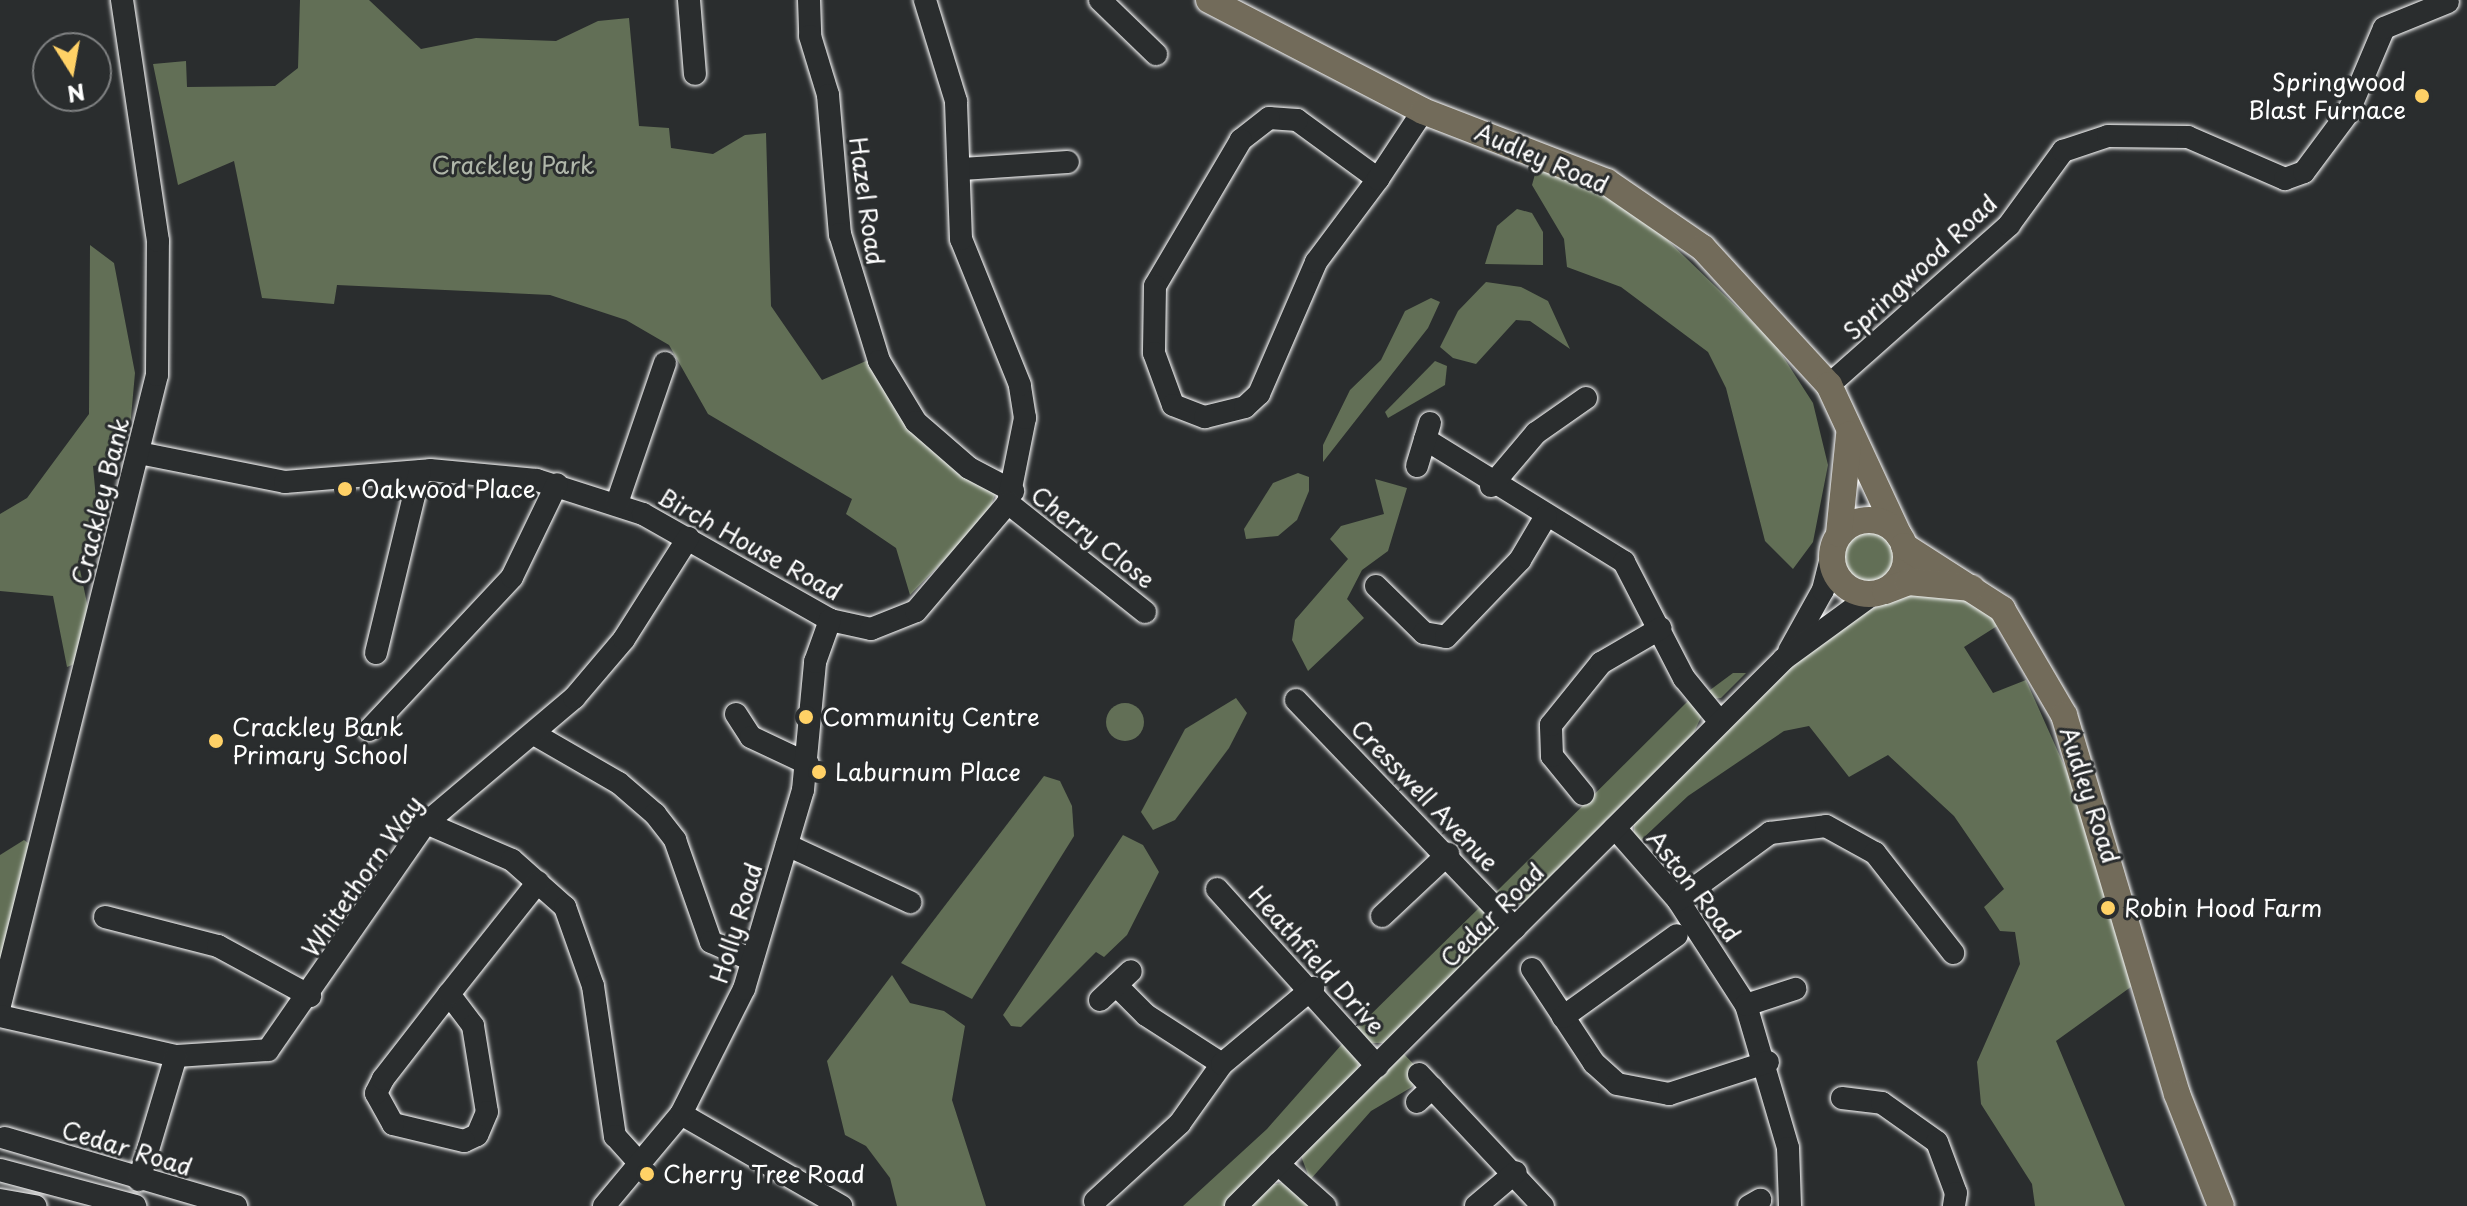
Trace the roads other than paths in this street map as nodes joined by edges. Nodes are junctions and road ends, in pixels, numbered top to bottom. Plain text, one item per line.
1 (122, 0) edge
2 (689, 0) edge
3 (809, 0) edge
4 (925, 0) edge
5 (1100, 0) edge
6 (1209, 0) edge
7 (2448, 2) dead end
8 (1156, 54) dead end
9 (695, 74) dead end
10 (1423, 111) junction
11 (1068, 162) dead end
12 (962, 169) junction
13 (1378, 179) junction
14 (665, 363) dead end
15 (1829, 385) junction
16 (1586, 395) dead end
17 (1849, 426) junction
18 (139, 453) junction
19 (1417, 466) dead end
20 (420, 471) junction
21 (557, 484) junction
22 (1491, 486) junction
23 (1010, 497) junction
24 (617, 503) junction
25 (1546, 516) junction
26 (688, 538) junction
27 (1902, 541) junction
28 (1835, 546) junction
29 (1376, 586) dead end
30 (1978, 589) junction
31 (1877, 593) junction
32 (1145, 612) dead end
33 (830, 620) junction
34 (1661, 628) junction
35 (376, 653) dead end
36 (1784, 659) junction
37 (1296, 700) dead end
38 (736, 714) dead end
39 (1720, 722) junction
40 (369, 730) dead end
41 (534, 734) junction
42 (808, 764) junction
43 (1580, 778) dead end
44 (426, 823) junction
45 (1615, 828) junction
46 (787, 845) junction
47 (1448, 854) junction
48 (538, 882) junction
49 (1217, 889) dead end
50 (1678, 900) junction
51 (910, 902) dead end
52 (1382, 916) dead end
53 (105, 917) dead end
54 (1515, 928) junction
55 (1677, 935) dead end
56 (1951, 941) dead end
57 (752, 960) junction
58 (1532, 969) dead end
59 (1116, 985) dead end
60 (1313, 988) junction
61 (1802, 988) dead end
62 (449, 994) junction
63 (310, 996) junction
64 (0, 1005) edge
65 (1746, 1005) junction
66 (0, 1016) edge
67 (1563, 1017) junction
68 (176, 1056) junction
69 (1768, 1062) junction
70 (1222, 1064) junction
71 (1377, 1066) junction
72 (1423, 1088) dead end
73 (1842, 1098) dead end
74 (681, 1114) junction
75 (8, 1151) edge
76 (1278, 1164) junction
77 (641, 1165) junction
78 (1516, 1172) junction
79 (139, 1180) junction
80 (0, 1200) edge
81 (1095, 1201) dead end
82 (837, 1205) edge
83 (35, 1206) edge
84 (135, 1206) edge
85 (236, 1206) edge
86 (604, 1206) edge
87 (1236, 1206) edge
88 (1325, 1206) edge
89 (1476, 1206) edge
90 (1543, 1206) edge
91 (1790, 1206) edge
92 (1954, 1206) edge
93 (2221, 1206) edge

1 - 18 street, Crackley Bank
2 - 9 street
3 - 23 street, Hazel Road
4 - 12 street, Birch House Road
5 - 8 street
6 - 10 main road, Audley Road
7 - 15 street, Springwood Road
10 - 13 street
10 - 15 main road, Audley Road
11 - 12 street
12 - 23 street, Birch House Road
13 - 13 street
14 - 24 street
15 - 17 main road, Audley Road
16 - 22 street
17 - 27 main road, Audley Road
17 - 28 main road
18 - 20 street, Birch House Road
18 - 64 street, Crackley Bank
19 - 22 street
20 - 21 street, Birch House Road
20 - 35 street
21 - 24 street, Birch House Road
21 - 40 street
22 - 25 street
23 - 32 street, Cherry Close
23 - 33 street, Birch House Road
24 - 26 street, Birch House Road
25 - 29 street
25 - 34 street
26 - 33 street, Birch House Road
26 - 41 street, Whitethorn Way
27 - 28 main road
27 - 30 main road, Audley Road
27 - 31 main road
28 - 31 main road
28 - 36 street
30 - 31 main road
30 - 93 main road, Audley Road
31 - 36 street
33 - 42 street, Holly Road
34 - 39 street
34 - 43 street
36 - 39 street, Cedar Road
37 - 47 street, Cresswell Avenue
38 - 42 street
39 - 45 street, Cedar Road
41 - 44 street, Whitethorn Way
41 - 57 street
42 - 46 street, Holly Road
44 - 48 street
44 - 63 street, Whitethorn Way
45 - 50 street, Aston Road
45 - 54 street, Cedar Road
46 - 51 street
46 - 57 street, Holly Road
47 - 52 street
47 - 54 street, Cresswell Avenue
48 - 62 street
48 - 77 street
49 - 60 street, Heathfield Drive
50 - 56 street
50 - 65 street, Aston Road
53 - 63 street
54 - 71 street, Cedar Road
55 - 67 street
57 - 74 street, Holly Road
58 - 67 street
59 - 70 street
60 - 70 street
60 - 71 street, Heathfield Drive
61 - 65 street
62 - 62 street
63 - 68 street, Whitethorn Way
65 - 69 street, Aston Road
66 - 68 street, Whitethorn Way
67 - 69 street
68 - 79 street
69 - 91 street, Aston Road
70 - 81 street
71 - 76 street, Cedar Road
72 - 78 street
73 - 92 street
74 - 77 street, Holly Road
74 - 82 street
75 - 79 street, Cedar Road
75 - 84 street, Cedar Road
76 - 87 street, Cedar Road
76 - 88 street
77 - 86 street, Holly Road
78 - 89 street
78 - 90 street
79 - 85 street, Cedar Road
80 - 83 street

